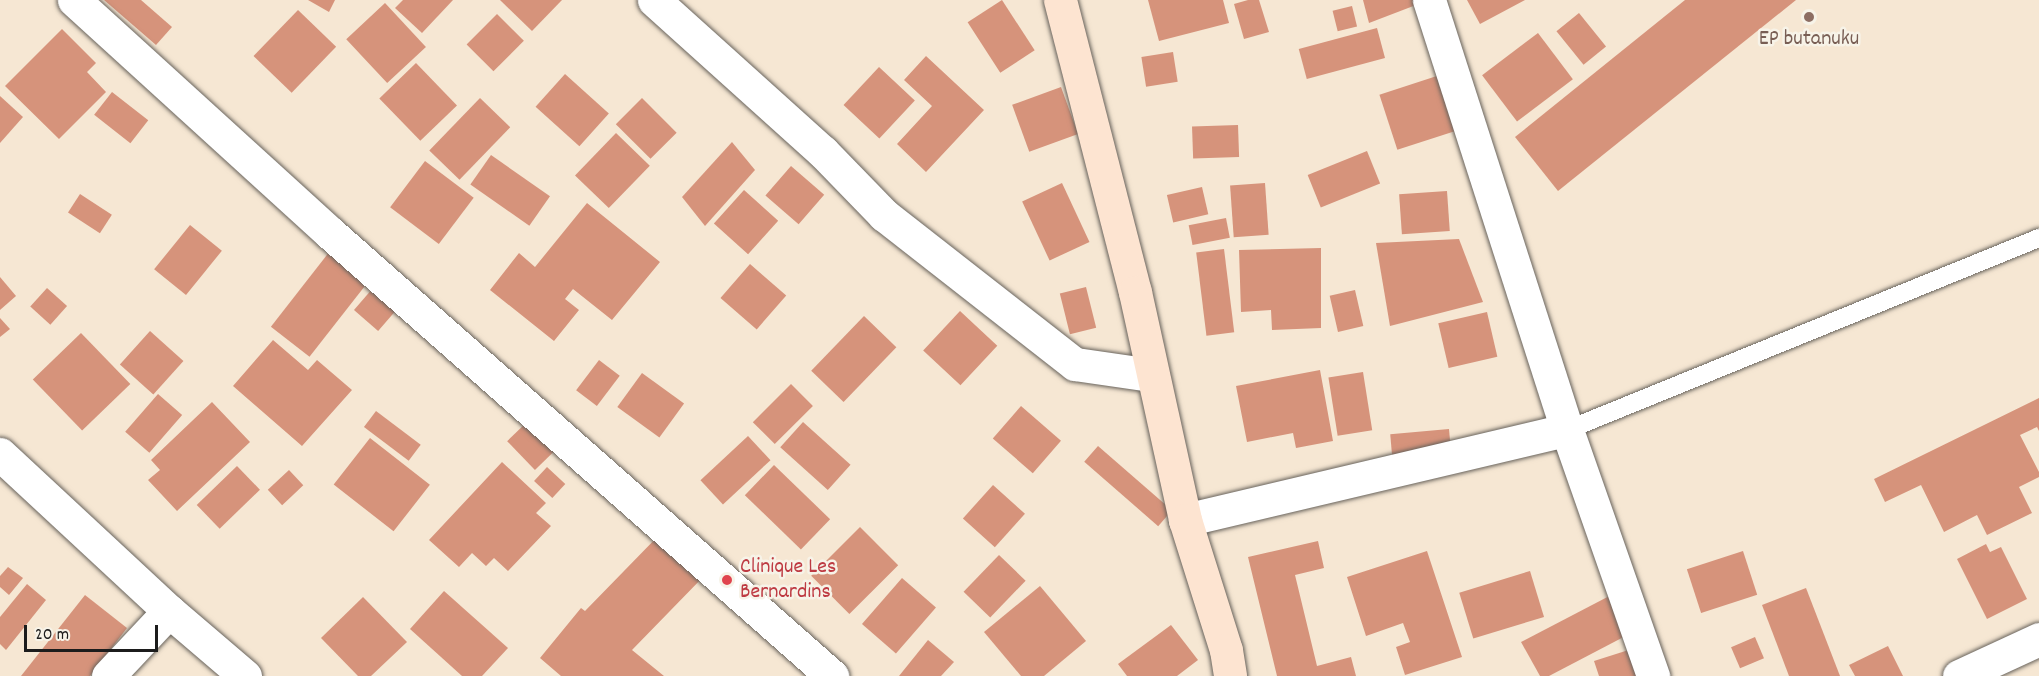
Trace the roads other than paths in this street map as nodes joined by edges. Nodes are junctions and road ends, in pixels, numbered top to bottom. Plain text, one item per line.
1 (74, 0) edge
2 (654, 0) edge
3 (1060, 0) edge
4 (1429, 0) edge
5 (2039, 238) edge
6 (1151, 375) junction
7 (1567, 430) junction
8 (0, 454) edge
9 (1185, 520) junction
10 (169, 611) junction
11 (2039, 639) edge
12 (108, 676) edge
13 (245, 676) edge
14 (832, 676) edge
15 (1230, 676) edge
16 (1653, 676) edge
17 (1959, 676) edge

1 - 14 street
2 - 6 street
3 - 6 street
4 - 7 street
5 - 7 lane
6 - 9 street
7 - 9 street
7 - 16 street
8 - 10 street
9 - 15 street
10 - 12 street
10 - 13 street
11 - 17 street

